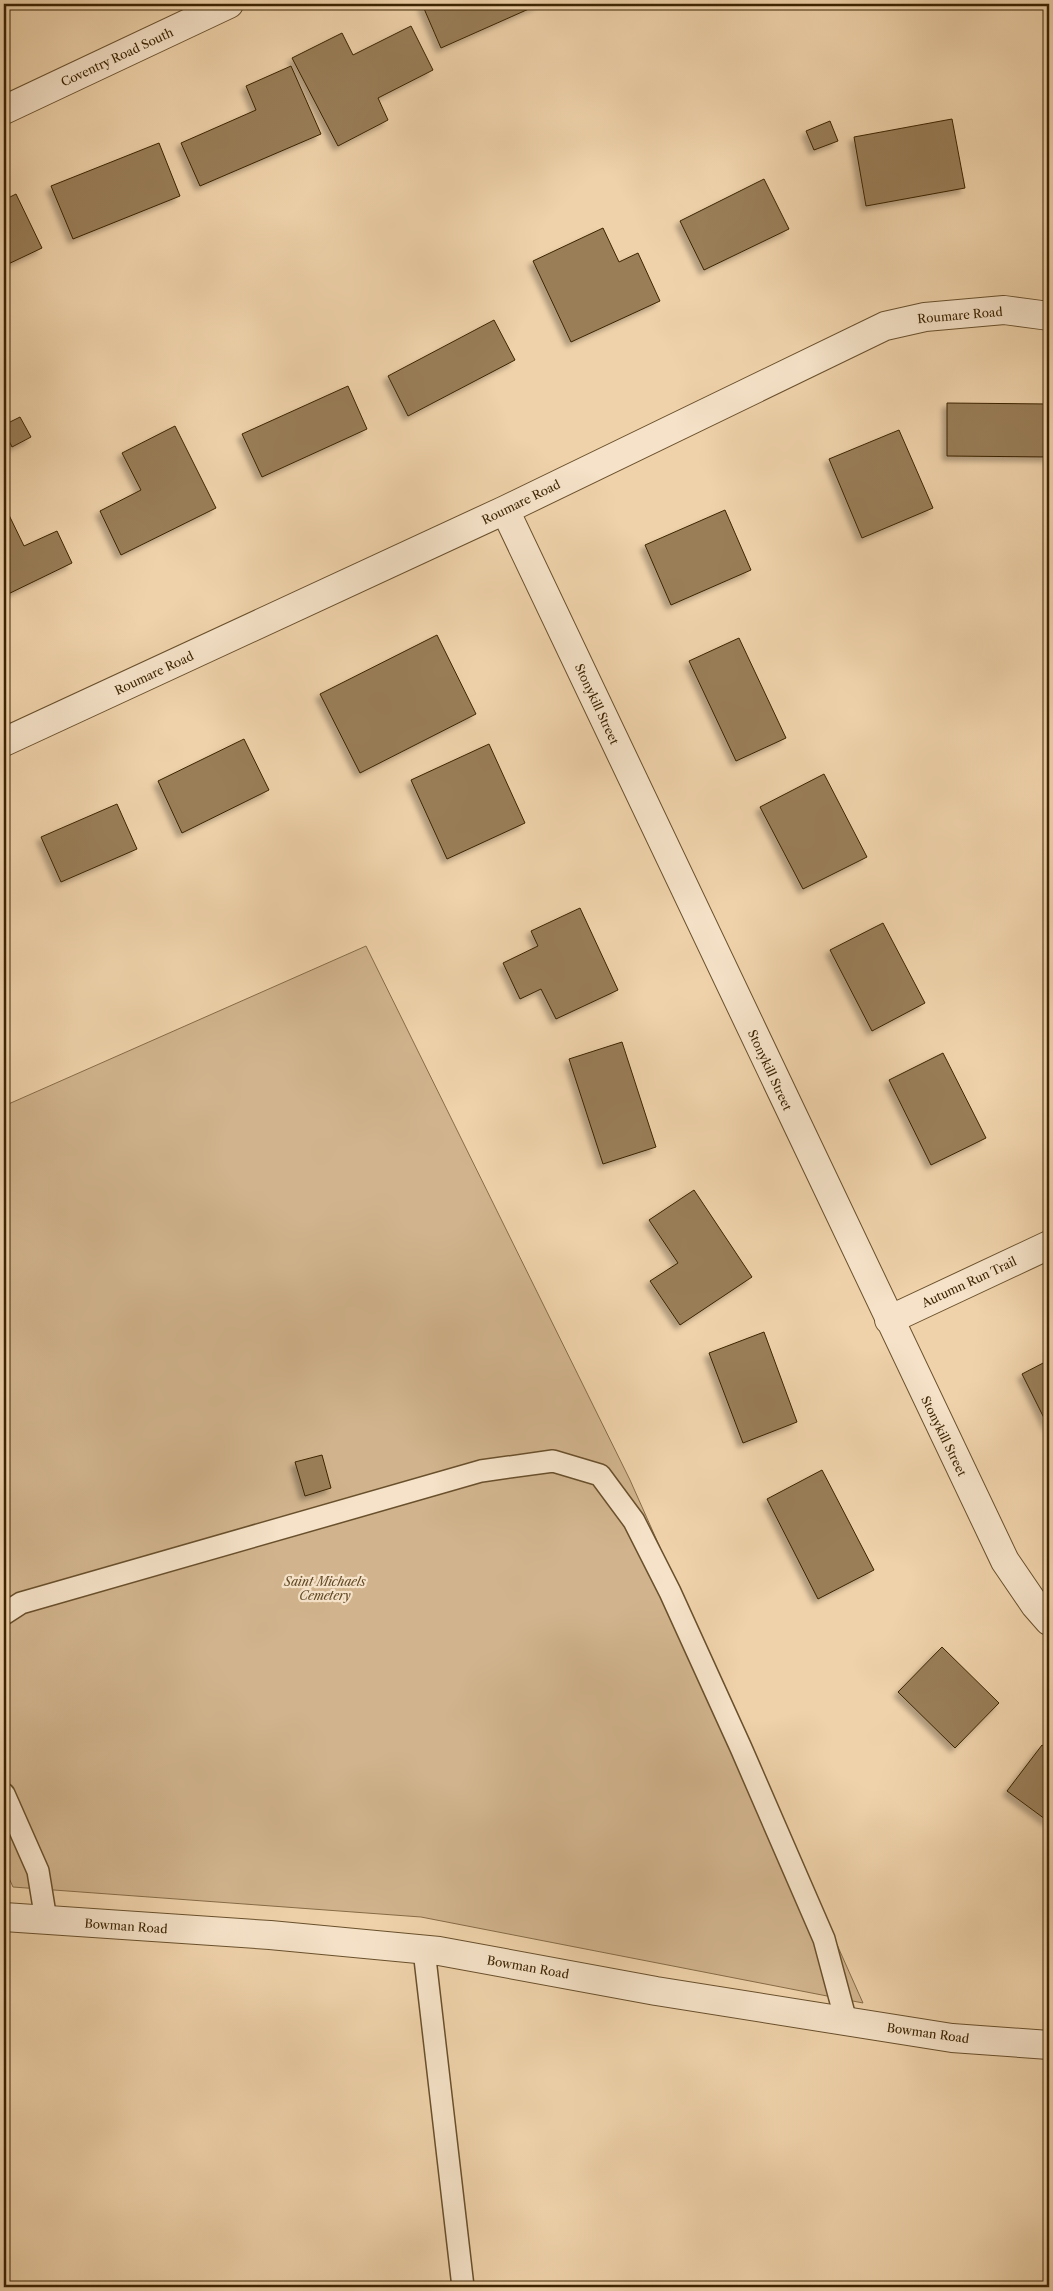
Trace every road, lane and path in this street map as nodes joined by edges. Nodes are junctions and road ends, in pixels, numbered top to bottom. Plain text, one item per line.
1 (229, 4) edge
2 (4, 110) edge
3 (1049, 316) edge
4 (505, 510) junction
5 (4, 742) edge
6 (1049, 1245) edge
7 (889, 1320) junction
8 (4, 1614) edge
9 (1049, 1621) edge
10 (4, 1794) edge
11 (4, 1917) edge
12 (46, 1920) junction
13 (424, 1950) junction
14 (846, 2021) junction
15 (1049, 2045) edge
16 (463, 2287) edge

1 - 2 street, Coventry Road South
3 - 4 street, Roumare Road
4 - 5 street, Roumare Road
4 - 7 street, Stonykill Street
6 - 7 street, Autumn Run Trail
7 - 9 street, Stonykill Street
8 - 14 lane
10 - 12 lane
11 - 12 street, Bowman Road
12 - 13 street, Bowman Road
13 - 14 street, Bowman Road
13 - 16 lane
14 - 15 street, Bowman Road

